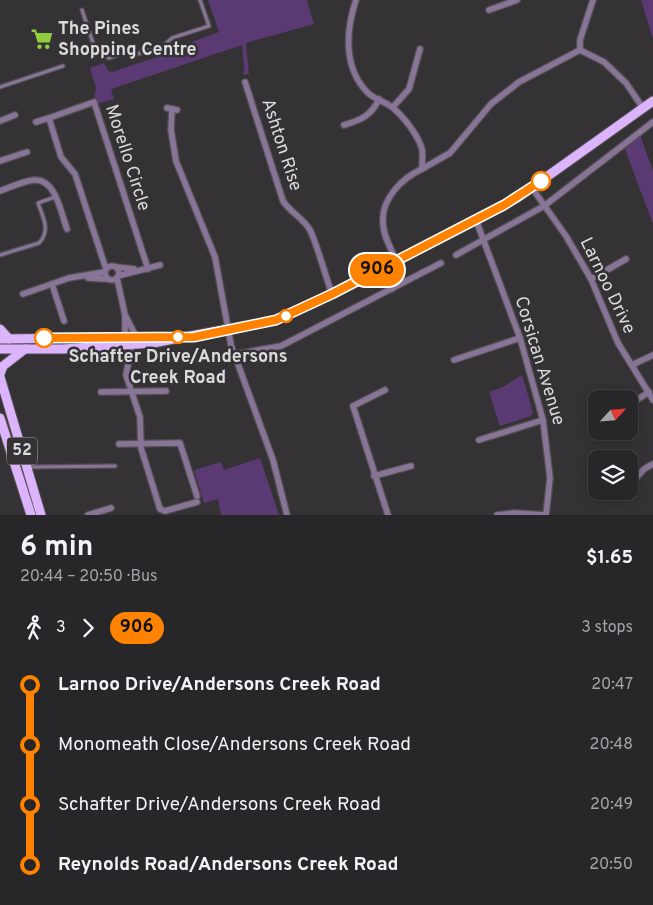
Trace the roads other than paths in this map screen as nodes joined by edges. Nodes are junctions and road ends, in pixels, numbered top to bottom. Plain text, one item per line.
1 (200, 0) edge
2 (356, 0) edge
3 (517, 0) edge
4 (592, 0) edge
5 (82, 10) dead end
6 (489, 10) dead end
7 (420, 49) dead end
8 (580, 50) junction
9 (62, 66) dead end
10 (245, 82) dead end
11 (0, 87) edge
12 (379, 100) junction
13 (653, 101) edge
14 (393, 107) junction
15 (642, 108) junction
16 (172, 109) dead end
17 (15, 115) dead end
18 (48, 118) junction
19 (0, 120) edge
20 (36, 122) dead end
21 (653, 122) edge
22 (344, 125) dead end
23 (27, 152) dead end
24 (0, 161) edge
25 (422, 169) junction
26 (532, 188) junction
27 (0, 191) edge
28 (55, 197) junction
29 (544, 206) junction
30 (476, 220) junction
31 (67, 229) dead end
32 (484, 240) junction
33 (100, 247) junction
34 (0, 254) edge
35 (456, 255) dead end
36 (626, 258) dead end
37 (396, 260) junction
38 (442, 263) dead end
39 (160, 265) dead end
40 (114, 267) junction
41 (148, 268) junction
42 (381, 268) junction
43 (105, 270) junction
44 (139, 270) junction
45 (79, 276) junction
46 (114, 278) junction
47 (591, 278) junction
48 (52, 284) junction
49 (392, 289) junction
50 (22, 294) dead end
51 (332, 294) junction
52 (125, 315) junction
53 (64, 321) dead end
54 (0, 328) edge
55 (227, 330) junction
56 (520, 338) junction
57 (5, 339) edge
58 (131, 341) junction
59 (25, 348) junction
60 (0, 349) edge
61 (234, 354) junction
62 (653, 355) edge
63 (214, 358) dead end
64 (454, 360) dead end
65 (632, 365) junction
66 (0, 375) edge
67 (385, 390) dead end
68 (166, 391) dead end
69 (101, 392) dead end
70 (132, 392) junction
71 (648, 392) junction
72 (638, 399) edge
73 (653, 400) edge
74 (0, 418) edge
75 (543, 420) junction
76 (479, 440) dead end
77 (140, 443) junction
78 (119, 444) dead end
79 (653, 464) edge
80 (114, 466) dead end
81 (411, 466) dead end
82 (26, 467) junction
83 (374, 476) junction
84 (638, 476) edge
85 (111, 508) dead end
86 (514, 514) edge
87 (31, 515) edge
88 (41, 515) edge
89 (88, 515) edge
90 (287, 515) edge
91 (388, 515) edge
92 (497, 515) edge
93 (546, 515) edge

1 - 5 lane
2 - 12 street
3 - 6 street
4 - 8 street
7 - 14 street
8 - 15 street
8 - 25 street
9 - 11 lane
10 - 51 street, Ashton Rise
12 - 14 street
12 - 22 street
13 - 15 main road
14 - 25 street
15 - 26 main road
16 - 55 street
17 - 19 street
18 - 20 street, Morello Circle
18 - 33 street
18 - 41 street, Morello Circle
21 - 29 street
23 - 24 street
25 - 37 street
26 - 29 street, Larnoo Drive
26 - 30 main road
27 - 28 street
28 - 31 street
28 - 34 lane
29 - 32 street
29 - 47 street, Larnoo Drive
30 - 32 street, Corsican Avenue
30 - 37 main road
32 - 35 street
32 - 56 street, Corsican Avenue
33 - 40 street
33 - 43 street
36 - 47 street
37 - 42 main road
38 - 49 street
39 - 41 street
40 - 43 street
40 - 44 street
40 - 46 street
41 - 44 street
42 - 49 street
42 - 51 main road
43 - 45 street
43 - 46 street
44 - 46 street
45 - 46 street
45 - 48 street
46 - 52 street
47 - 65 street, Larnoo Drive
48 - 50 street
48 - 53 street
49 - 61 street
51 - 55 main road
52 - 58 street
52 - 58 street
54 - 57 main road
55 - 58 main road
55 - 61 street
56 - 64 street
56 - 75 street, Corsican Avenue
57 - 58 main road
58 - 59 main road
58 - 70 street
59 - 60 main road
59 - 66 main road
61 - 63 street
61 - 90 street
62 - 65 street
65 - 71 street, Larnoo Drive
66 - 82 main road, 52
67 - 83 street
68 - 70 street
69 - 70 street
70 - 77 street
71 - 72 street
71 - 73 street, Larnoo Drive
74 - 87 main road, 52
75 - 76 street
75 - 93 street, Corsican Avenue
77 - 77 street
77 - 78 street
79 - 84 street
80 - 82 lane
81 - 83 street
82 - 88 main road, 52
83 - 91 street
85 - 89 street
86 - 92 street
86 - 93 street

